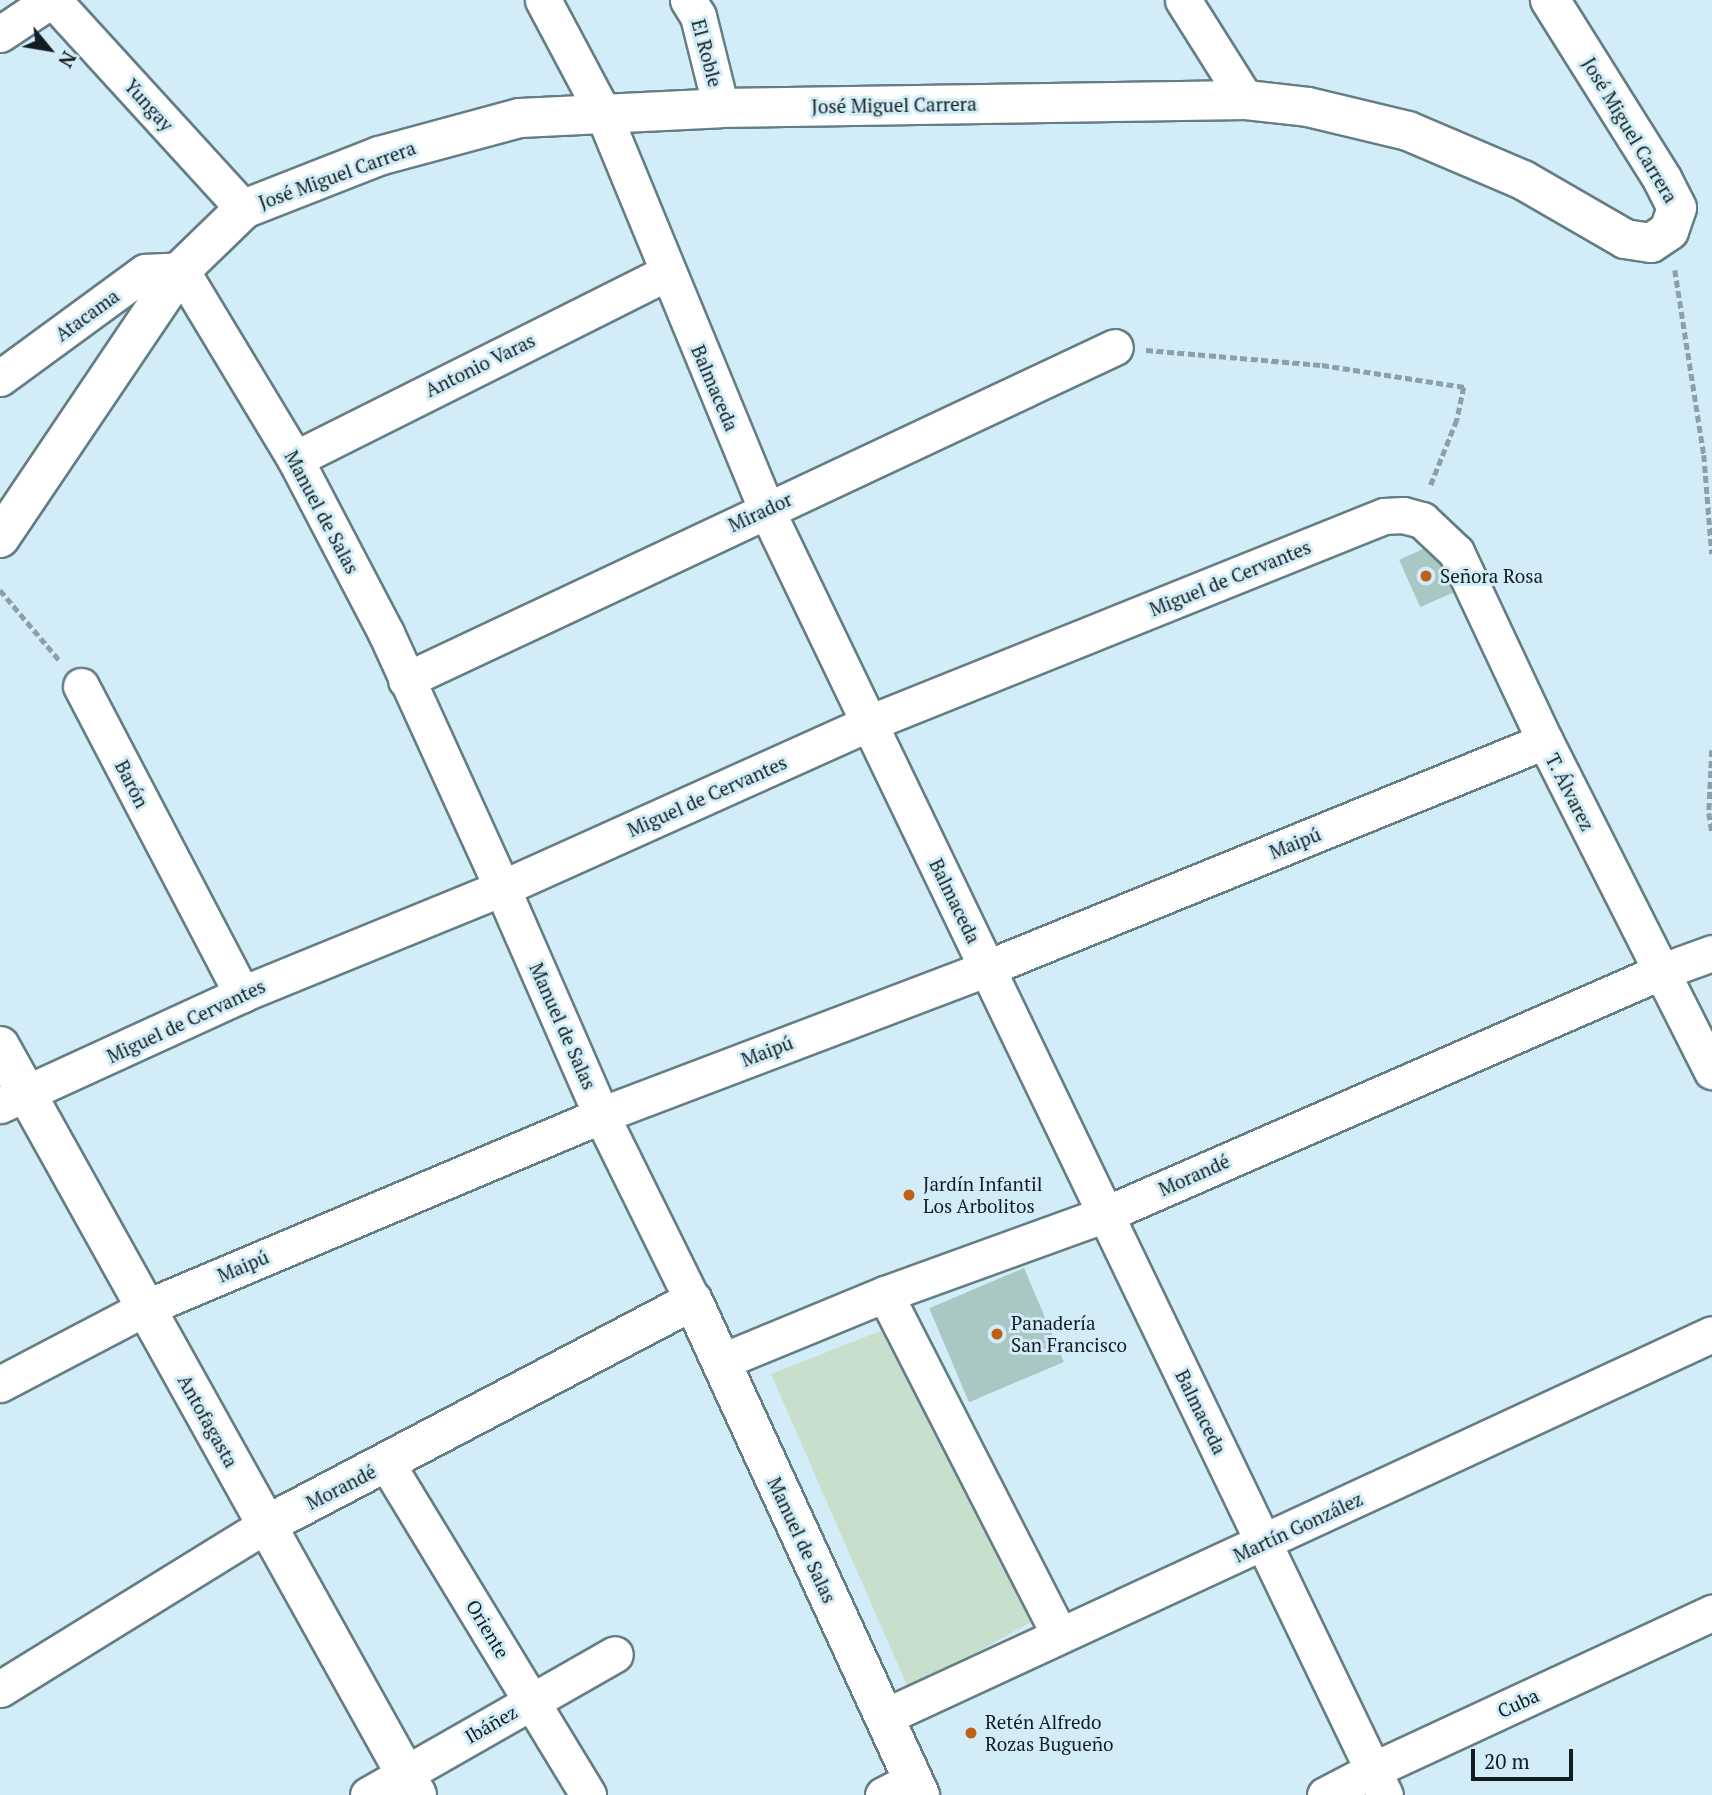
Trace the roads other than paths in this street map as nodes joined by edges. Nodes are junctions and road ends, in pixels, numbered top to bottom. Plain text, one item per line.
1 (52, 0) edge
2 (543, 0) edge
3 (688, 0) edge
4 (1183, 0) edge
5 (1550, 0) edge
6 (0, 34) edge
7 (1247, 100) junction
8 (721, 108) junction
9 (603, 113) junction
10 (244, 209) junction
11 (181, 270) junction
12 (666, 272) junction
13 (1115, 347) road end
14 (0, 378) edge
15 (295, 459) junction
16 (1425, 505) joint
17 (766, 509) junction
18 (0, 538) edge
19 (406, 680) junction
20 (81, 686) road end
21 (869, 723) junction
22 (1545, 741) junction
23 (502, 888) junction
24 (1712, 953) edge
25 (987, 968) junction
26 (1660, 972) junction
27 (242, 994) junction
28 (0, 1046) edge
29 (1712, 1071) edge
30 (14, 1100) edge
31 (601, 1115) junction
32 (1105, 1214) junction
33 (885, 1294) junction
34 (692, 1301) junction
35 (145, 1308) junction
36 (1712, 1334) edge
37 (720, 1362) junction
38 (0, 1384) edge
39 (387, 1464) junction
40 (266, 1525) junction
41 (1264, 1543) junction
42 (1712, 1614) edge
43 (1059, 1634) junction
44 (615, 1654) dead end
45 (0, 1689) edge
46 (531, 1700) junction
47 (884, 1717) junction
48 (1379, 1782) edge
49 (410, 1785) edge
50 (905, 1790) edge
51 (368, 1795) edge
52 (587, 1795) edge
53 (1325, 1795) edge

1 - 6 street
1 - 10 street, Yungay
2 - 9 street, Balmaceda
3 - 8 street, El Roble
4 - 7 street
5 - 7 main road, José Miguel Carrera
7 - 8 main road, José Miguel Carrera
8 - 9 main road, José Miguel Carrera
9 - 10 main road, José Miguel Carrera
9 - 12 street, Balmaceda
10 - 11 main road, José Miguel Carrera
11 - 14 street, Atacama
11 - 15 street, Manuel de Salas
11 - 18 main road, José Miguel Carrera
12 - 15 street, Antonio Varas
12 - 17 street, Balmaceda
13 - 17 street, Mirador
15 - 19 street, Manuel de Salas
16 - 21 street, Miguel de Cervantes
16 - 22 street, T. Álvarez
17 - 19 street, Mirador
17 - 21 street, Balmaceda
19 - 23 street, Manuel de Salas
20 - 27 street, Barón
21 - 23 street, Miguel de Cervantes
21 - 25 street, Balmaceda
22 - 25 street, Maipú
22 - 26 street, T. Álvarez
23 - 27 street, Miguel de Cervantes
23 - 31 street, Manuel de Salas
24 - 26 street, Morandé
25 - 31 street, Maipú
25 - 32 street, Balmaceda
26 - 29 street, T. Álvarez
26 - 32 street, Morandé
27 - 30 street, Miguel de Cervantes
28 - 30 main road, Antofagasta
30 - 35 main road, Antofagasta
31 - 34 street, Manuel de Salas
31 - 35 street, Maipú
32 - 33 street, Morandé
32 - 41 street, Balmaceda
33 - 37 street, Morandé
33 - 43 street
34 - 37 main road, Manuel de Salas
34 - 39 main road, Morandé
35 - 38 street, Maipú
35 - 40 main road, Antofagasta
36 - 41 street, Martín González
37 - 47 main road, Manuel de Salas
39 - 40 main road, Morandé
39 - 46 street, Oriente
40 - 45 street, Morandé
40 - 49 main road, Antofagasta
41 - 43 street, Martín González
41 - 48 street, Balmaceda
42 - 48 street, Cuba
43 - 47 street, Martín González
44 - 46 street, Ibáñez
46 - 49 street, Ibáñez
46 - 52 street, Oriente
47 - 50 main road, Manuel de Salas
48 - 53 street, Cuba
49 - 51 street, Ibáñez

